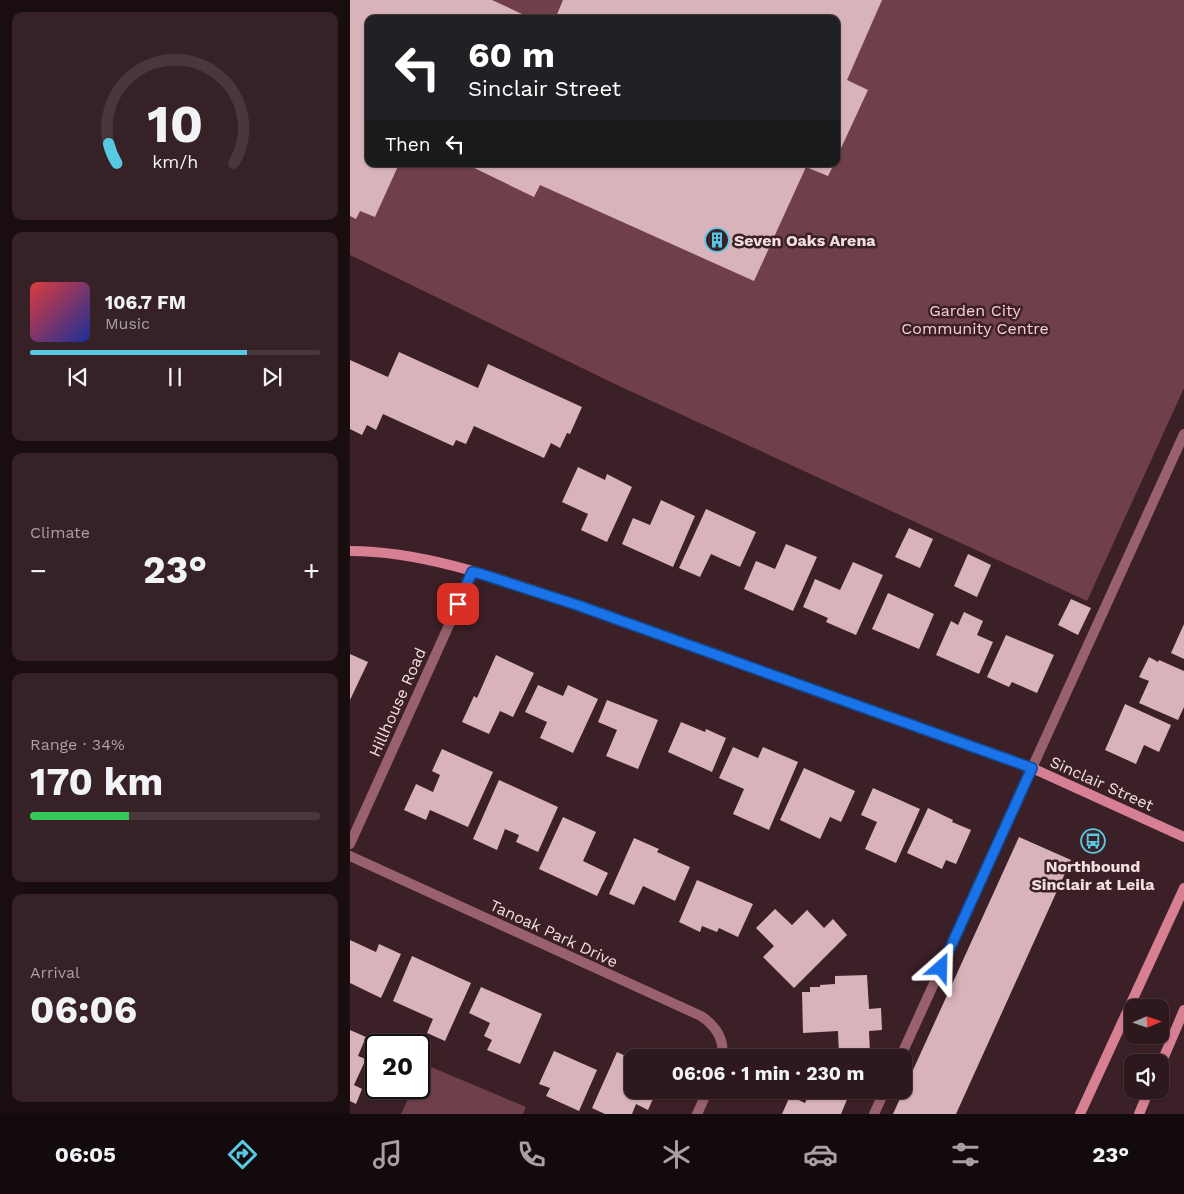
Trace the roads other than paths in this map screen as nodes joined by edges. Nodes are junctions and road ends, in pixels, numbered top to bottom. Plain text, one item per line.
1 (1184, 434) edge
2 (350, 551) edge
3 (472, 572) junction
4 (1032, 768) junction
5 (1184, 837) edge
6 (350, 844) edge
7 (350, 856) edge
8 (1184, 888) edge
9 (1184, 1010) edge
10 (722, 1049) edge
11 (904, 1049) edge
12 (1165, 1054) edge
13 (704, 1099) edge
14 (881, 1099) edge
15 (1145, 1099) edge
16 (697, 1114) edge
17 (874, 1114) edge
18 (1080, 1114) edge
19 (1139, 1114) edge

1 - 4 street
2 - 3 street, Sinclair Street
3 - 4 street, Sinclair Street
3 - 6 street, Hillhouse Road
4 - 5 street, Sinclair Street
4 - 11 street
7 - 10 street, Tanoak Park Drive
8 - 18 street
9 - 12 street
13 - 16 street
14 - 17 street
15 - 19 street

